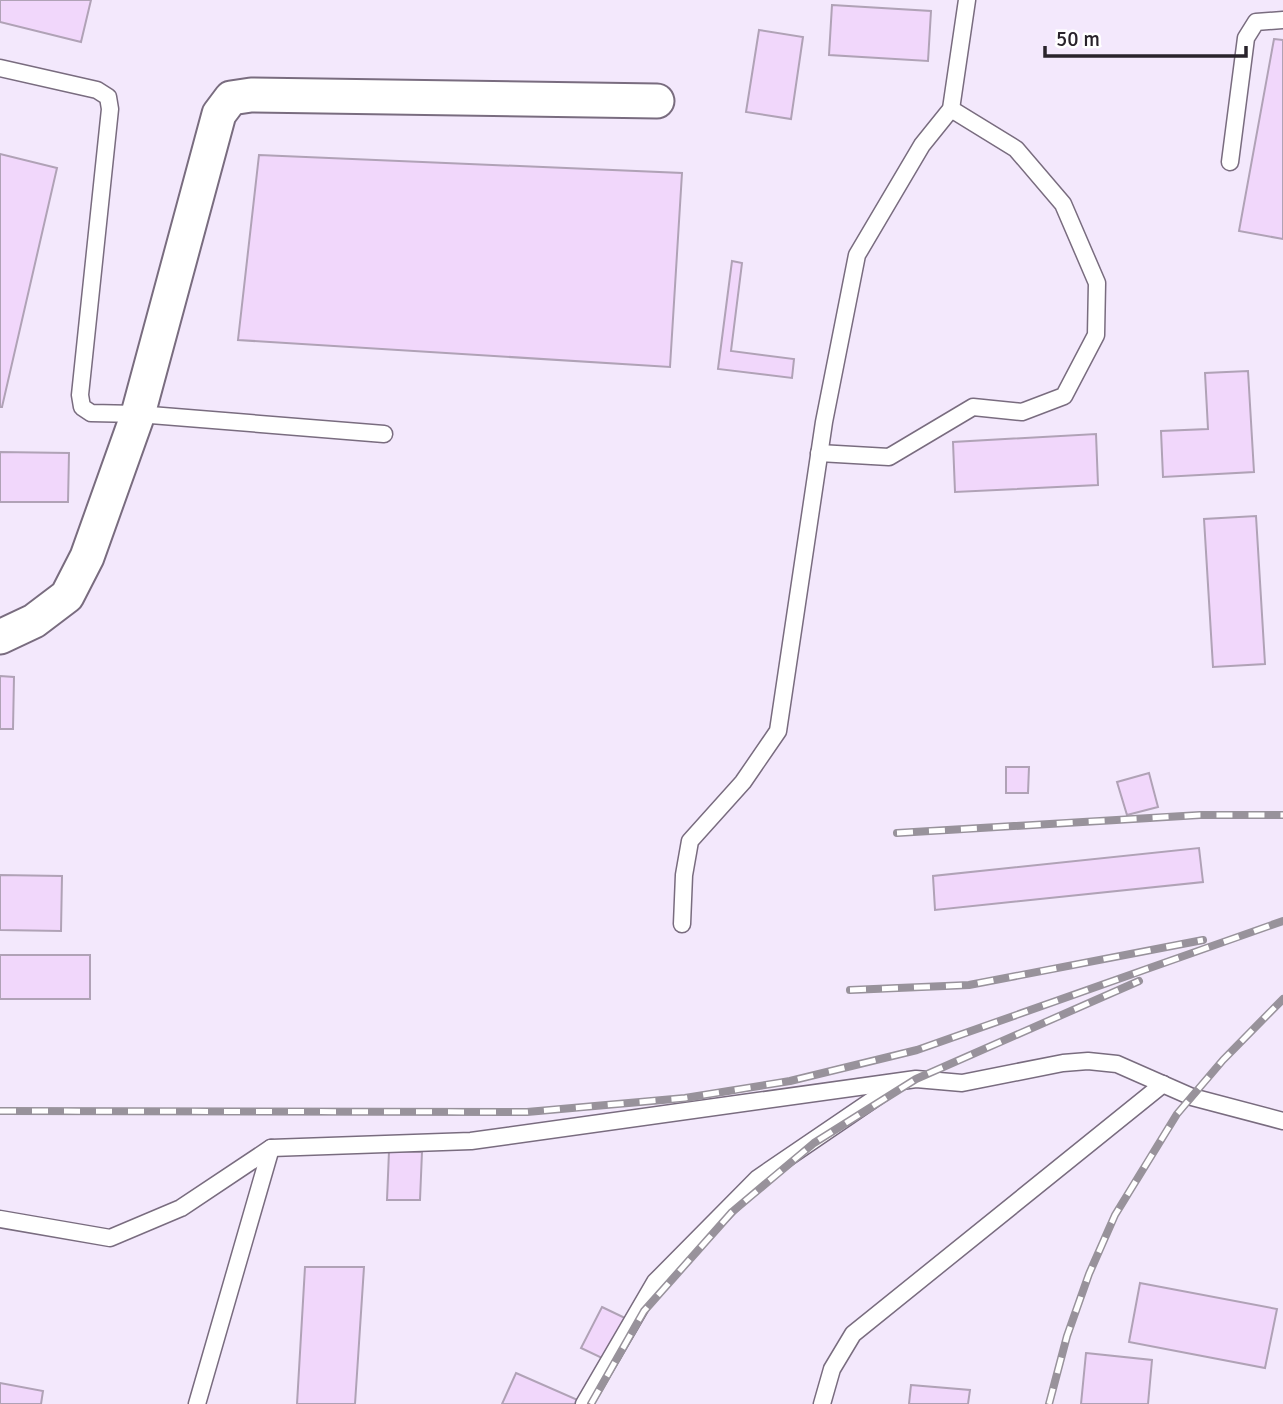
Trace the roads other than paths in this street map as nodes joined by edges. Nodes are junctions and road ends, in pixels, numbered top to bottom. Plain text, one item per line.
1 (967, 0) edge
2 (1283, 20) edge
3 (0, 68) edge
4 (657, 101) dead end
5 (951, 109) junction
6 (1230, 162) dead end
7 (138, 414) junction
8 (384, 434) dead end
9 (819, 453) junction
10 (0, 637) edge
11 (682, 924) dead end
12 (901, 1081) junction
13 (1163, 1084) junction
14 (1283, 1121) edge
15 (271, 1149) junction
16 (0, 1219) edge
17 (197, 1404) edge
18 (584, 1404) edge
19 (822, 1404) edge

1 - 5 lane
2 - 6 lane
3 - 7 lane
4 - 7 street
5 - 9 lane
5 - 9 lane
7 - 8 lane
7 - 10 street
9 - 11 lane
12 - 13 lane
12 - 15 lane
12 - 18 lane
13 - 14 lane
13 - 19 lane
15 - 16 lane
15 - 17 lane

